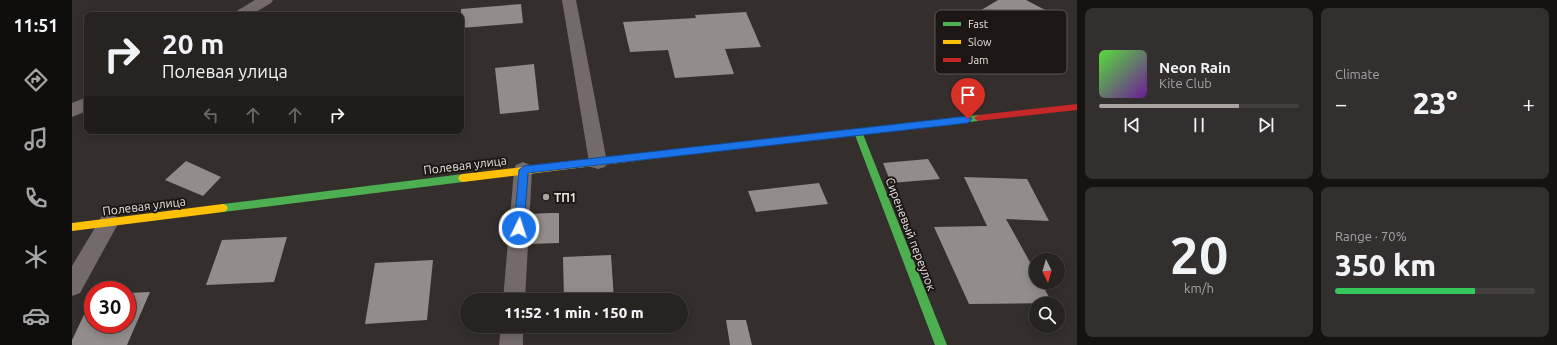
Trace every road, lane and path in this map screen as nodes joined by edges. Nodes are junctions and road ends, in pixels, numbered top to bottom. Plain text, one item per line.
1 (266, 0) edge
2 (569, 0) edge
3 (245, 12) edge
4 (84, 104) edge
5 (1077, 107) edge
6 (72, 111) edge
7 (858, 132) junction
8 (598, 162) junction
9 (524, 170) junction
10 (109, 222) junction
11 (72, 227) edge
12 (72, 286) edge
13 (515, 293) edge
14 (512, 333) edge
15 (511, 345) edge
16 (941, 345) edge

1 - 3 street
2 - 8 street
4 - 6 street
5 - 7 street, Полевая улица
7 - 8 street, Полевая улица
7 - 16 street, Сиреневый переулок
8 - 9 street, Полевая улица
9 - 10 street, Полевая улица
9 - 13 street
10 - 11 street, Полевая улица
10 - 12 street
14 - 15 street

